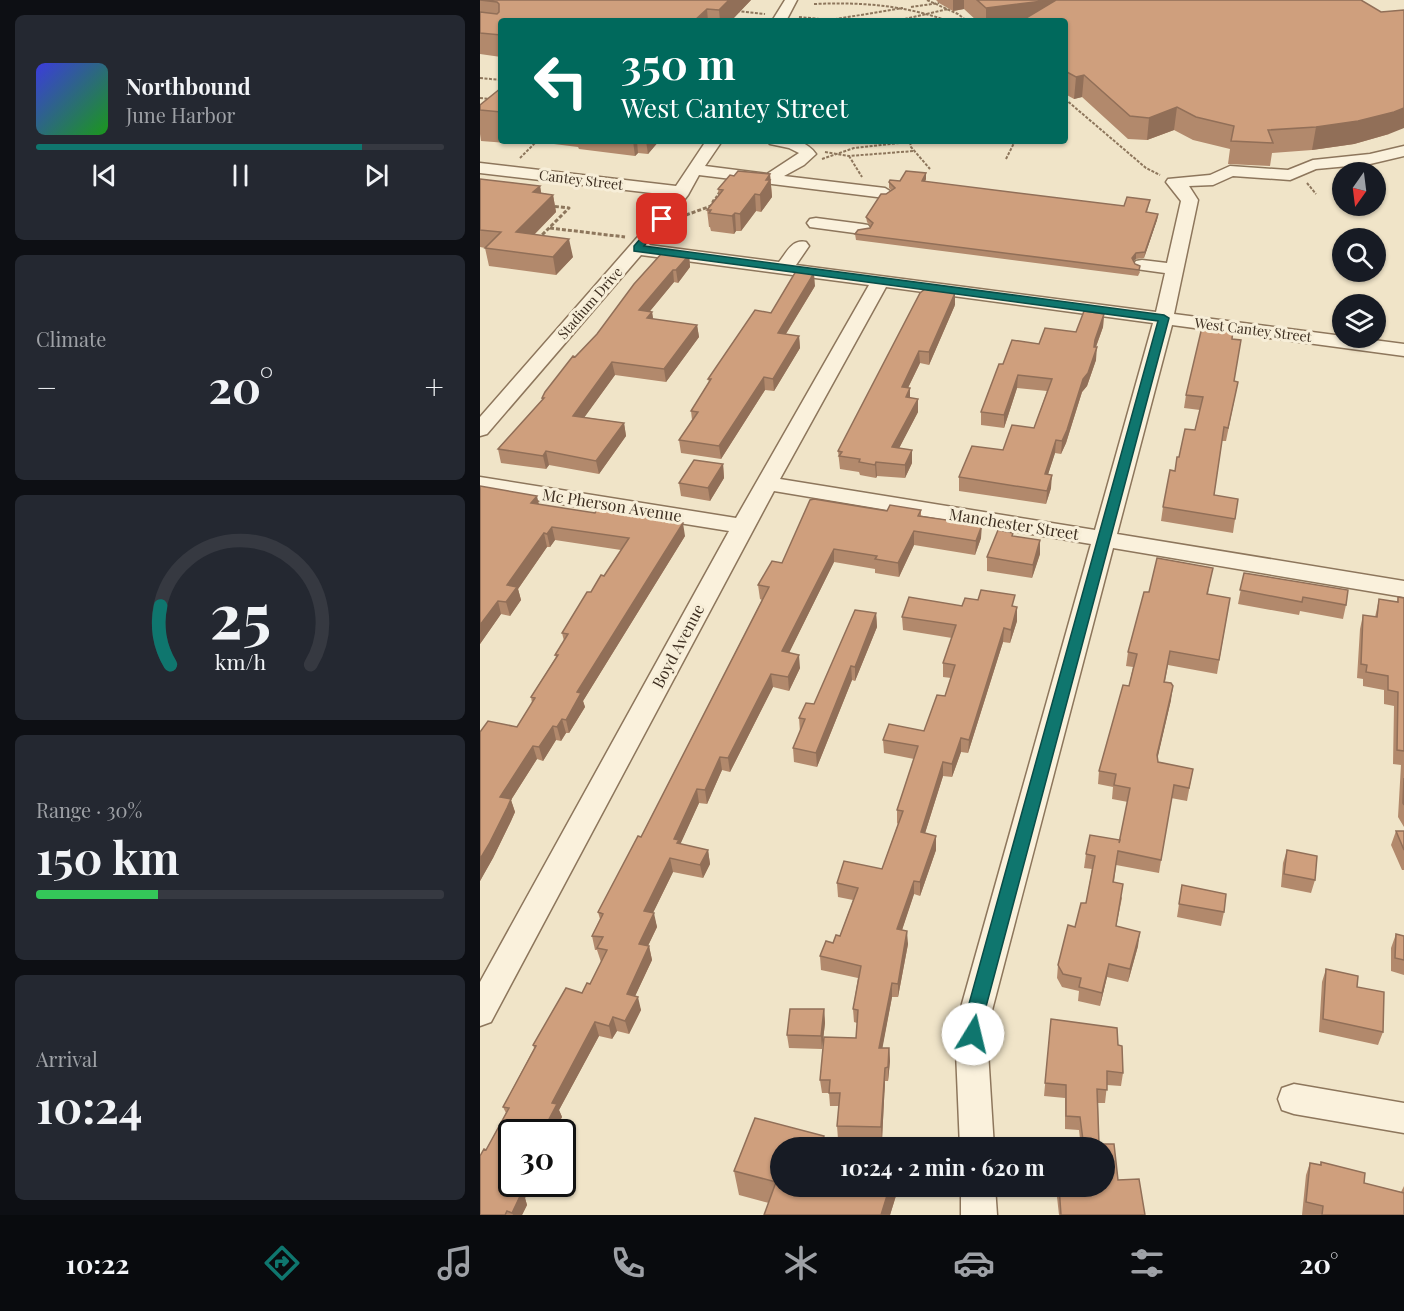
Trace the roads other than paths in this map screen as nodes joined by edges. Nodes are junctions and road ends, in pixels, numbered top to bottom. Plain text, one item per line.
1 (791, 0) edge
2 (781, 18) edge
3 (712, 144) edge
4 (792, 144) edge
5 (1404, 151) edge
6 (480, 168) edge
7 (695, 170) junction
8 (771, 179) junction
9 (682, 192) junction
10 (885, 194) edge
11 (816, 223) dead end
12 (862, 229) edge
13 (631, 243) junction
14 (800, 246) dead end
15 (1142, 265) edge
16 (784, 268) junction
17 (1175, 269) junction
18 (880, 281) junction
19 (1164, 318) junction
20 (1404, 350) edge
21 (480, 430) edge
22 (767, 483) junction
23 (480, 484) edge
24 (743, 526) junction
25 (1105, 540) junction
26 (1404, 589) edge
27 (480, 1012) edge
28 (1294, 1099) dead end
29 (1404, 1118) edge
30 (976, 1137) edge
31 (978, 1197) edge
32 (979, 1215) edge

1 - 2 street
3 - 7 street, Stadium Drive
4 - 8 street
5 - 17 street
6 - 9 street, Cantey Street
7 - 8 street
7 - 9 street, Stadium Drive
8 - 10 street
9 - 13 street, Stadium Drive
11 - 12 street
13 - 16 street, West Cantey Street
13 - 21 street, Stadium Drive
14 - 16 street
15 - 17 street
16 - 18 street, West Cantey Street
17 - 19 street
18 - 19 street, West Cantey Street
18 - 22 street, Boyd Avenue
19 - 20 street, West Cantey Street
19 - 25 street
22 - 24 street, Boyd Avenue
22 - 25 street, Manchester Street
23 - 24 street, Mc Pherson Avenue
24 - 27 street, Boyd Avenue
25 - 26 street, Manchester Street
25 - 30 street
28 - 29 street
31 - 32 street

